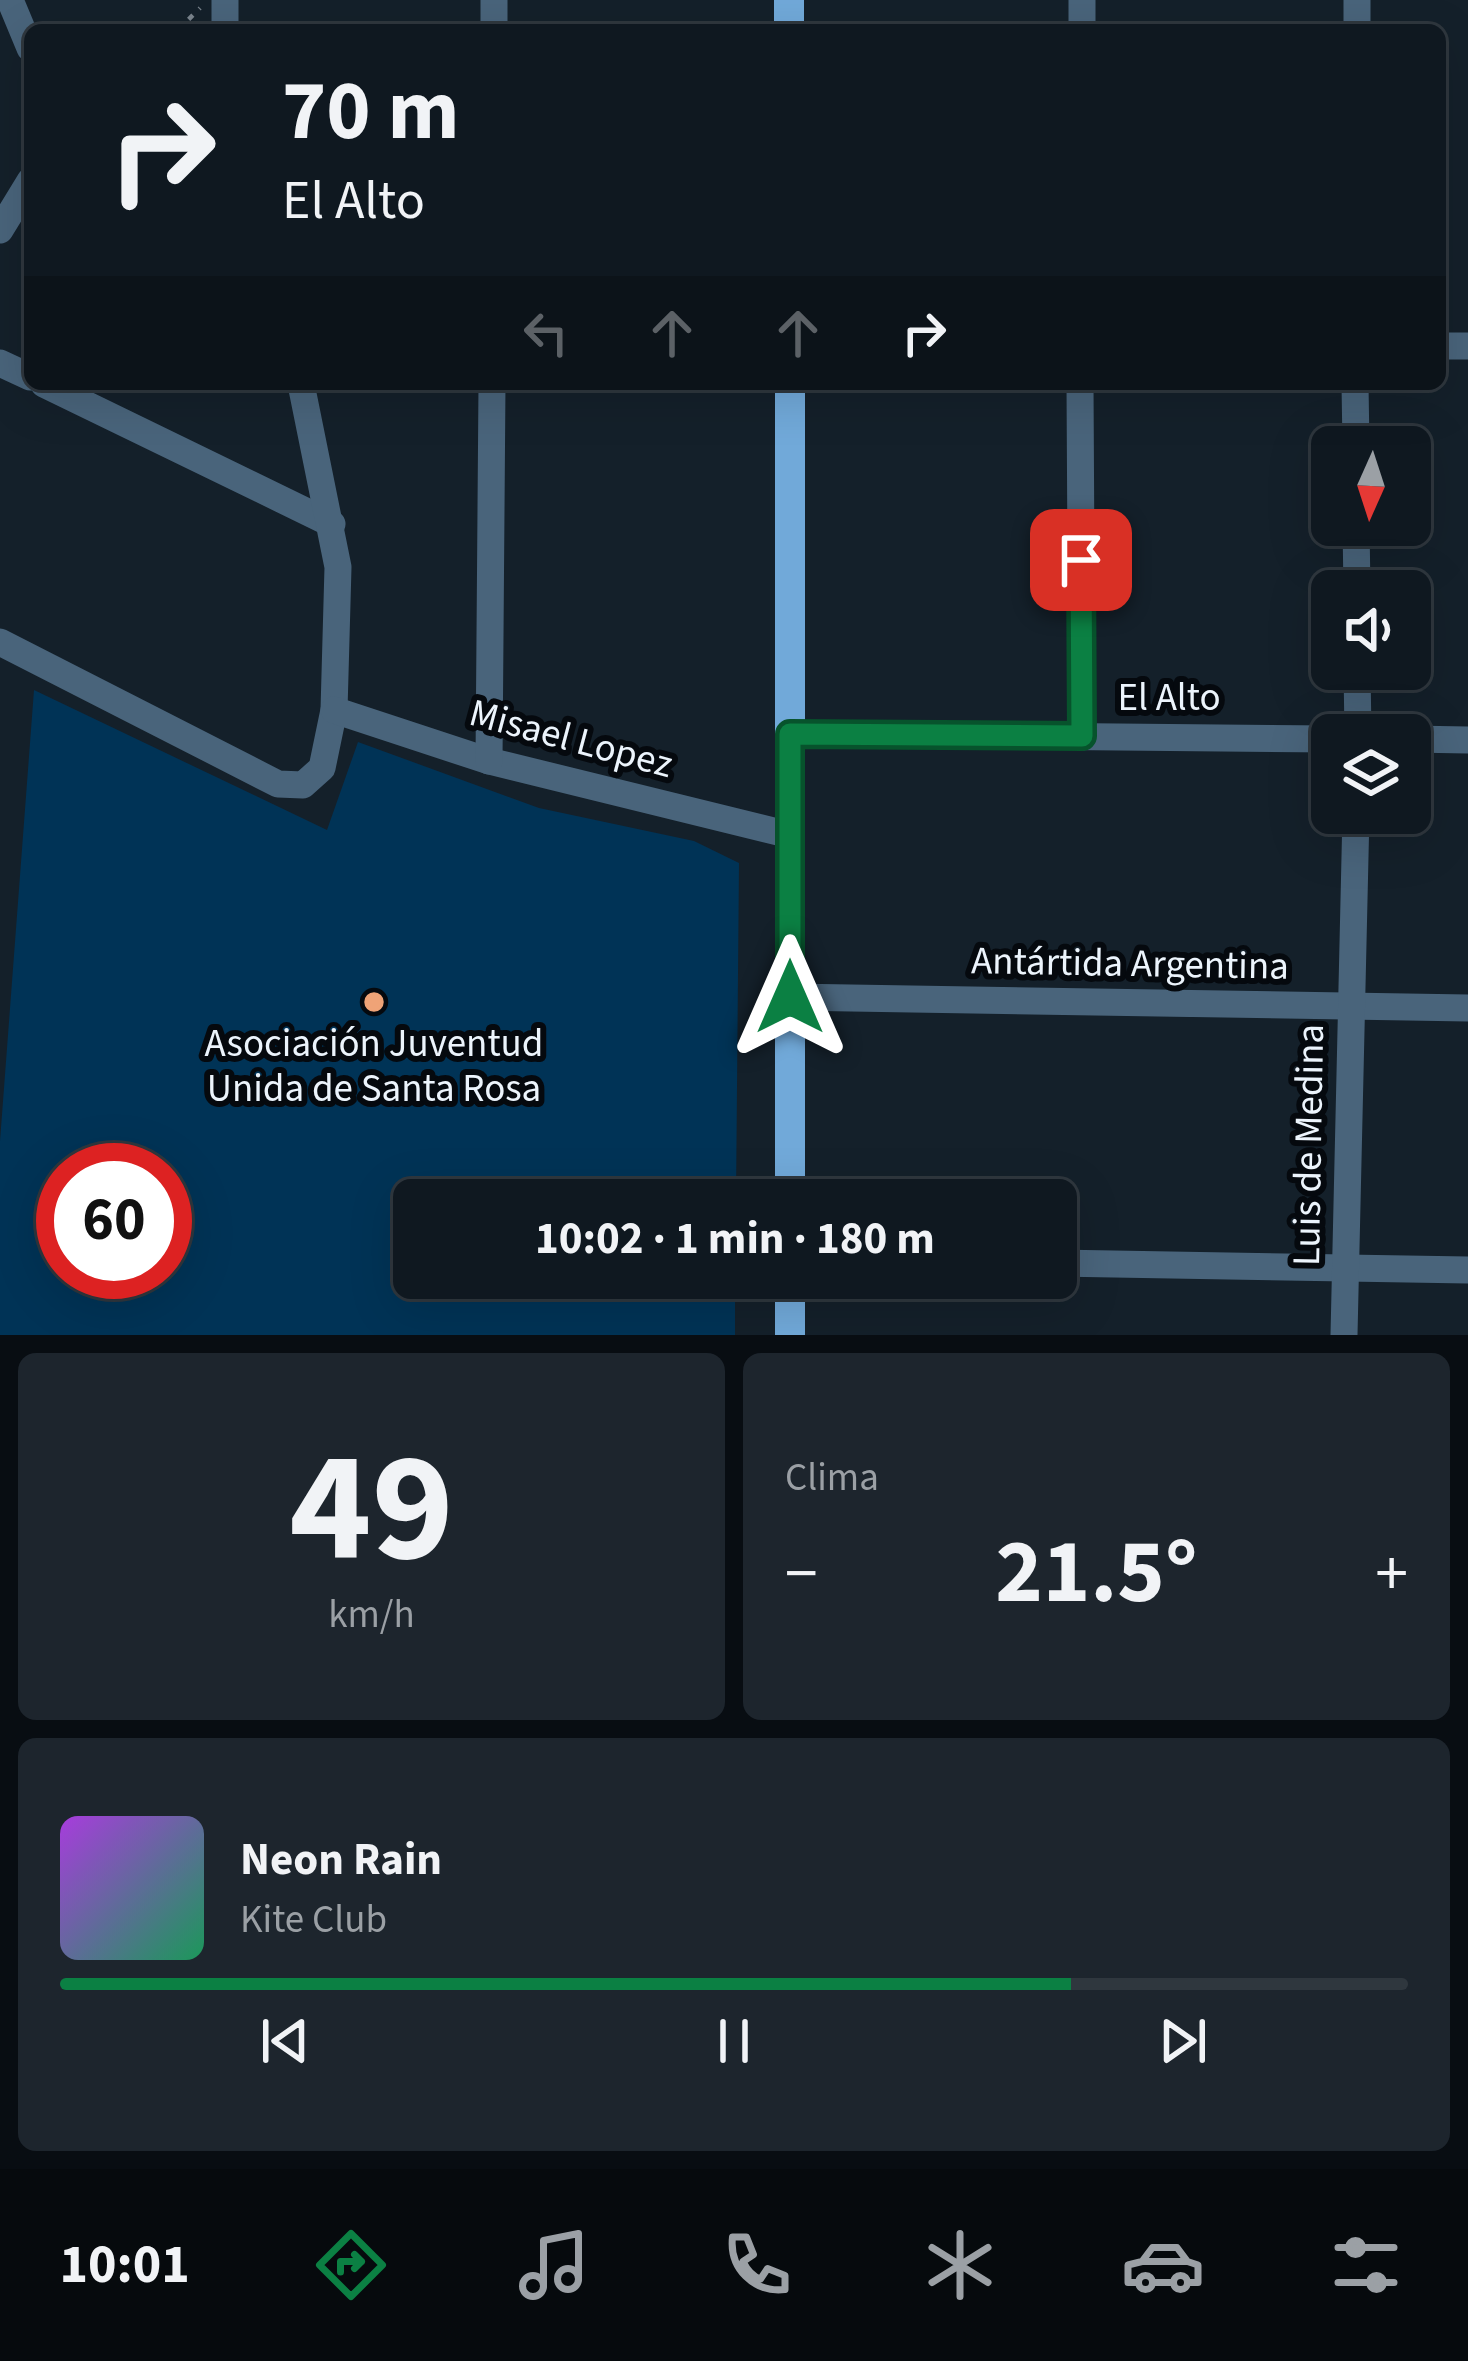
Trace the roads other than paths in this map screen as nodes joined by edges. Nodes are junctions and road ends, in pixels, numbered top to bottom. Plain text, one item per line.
1 (10, 0) edge
2 (24, 34) edge
3 (24, 191) edge
4 (0, 230) edge
5 (56, 390) edge
6 (302, 390) edge
7 (492, 390) edge
8 (790, 390) edge
9 (1080, 390) edge
10 (1355, 390) edge
11 (1356, 426) edge
12 (332, 524) junction
13 (0, 641) edge
14 (334, 710) junction
15 (790, 734) junction
16 (1082, 736) junction
17 (1311, 739) edge
18 (1431, 739) edge
19 (1468, 740) edge
20 (489, 761) junction
21 (1356, 834) edge
22 (790, 836) junction
23 (790, 997) junction
24 (1352, 1006) junction
25 (1468, 1008) edge
26 (790, 1179) edge
27 (1077, 1263) edge
28 (1346, 1268) junction
29 (1468, 1270) edge
30 (790, 1299) edge
31 (790, 1335) edge
32 (1344, 1335) edge

1 - 2 street
3 - 4 street
5 - 12 street
6 - 12 street
7 - 20 street
8 - 15 main road
9 - 16 street
10 - 11 street
12 - 14 street
13 - 14 street
14 - 20 street, Misael Lopez
15 - 16 street, El Alto
15 - 22 main road
16 - 17 street, El Alto
18 - 19 street
20 - 22 street, Misael Lopez
21 - 24 street, Luis de Medina
22 - 23 main road
23 - 24 street, Antártida Argentina
23 - 26 main road
24 - 25 street, Antártida Argentina
24 - 28 street, Luis de Medina
27 - 28 street
28 - 29 street
28 - 32 street, Luis de Medina
30 - 31 main road

